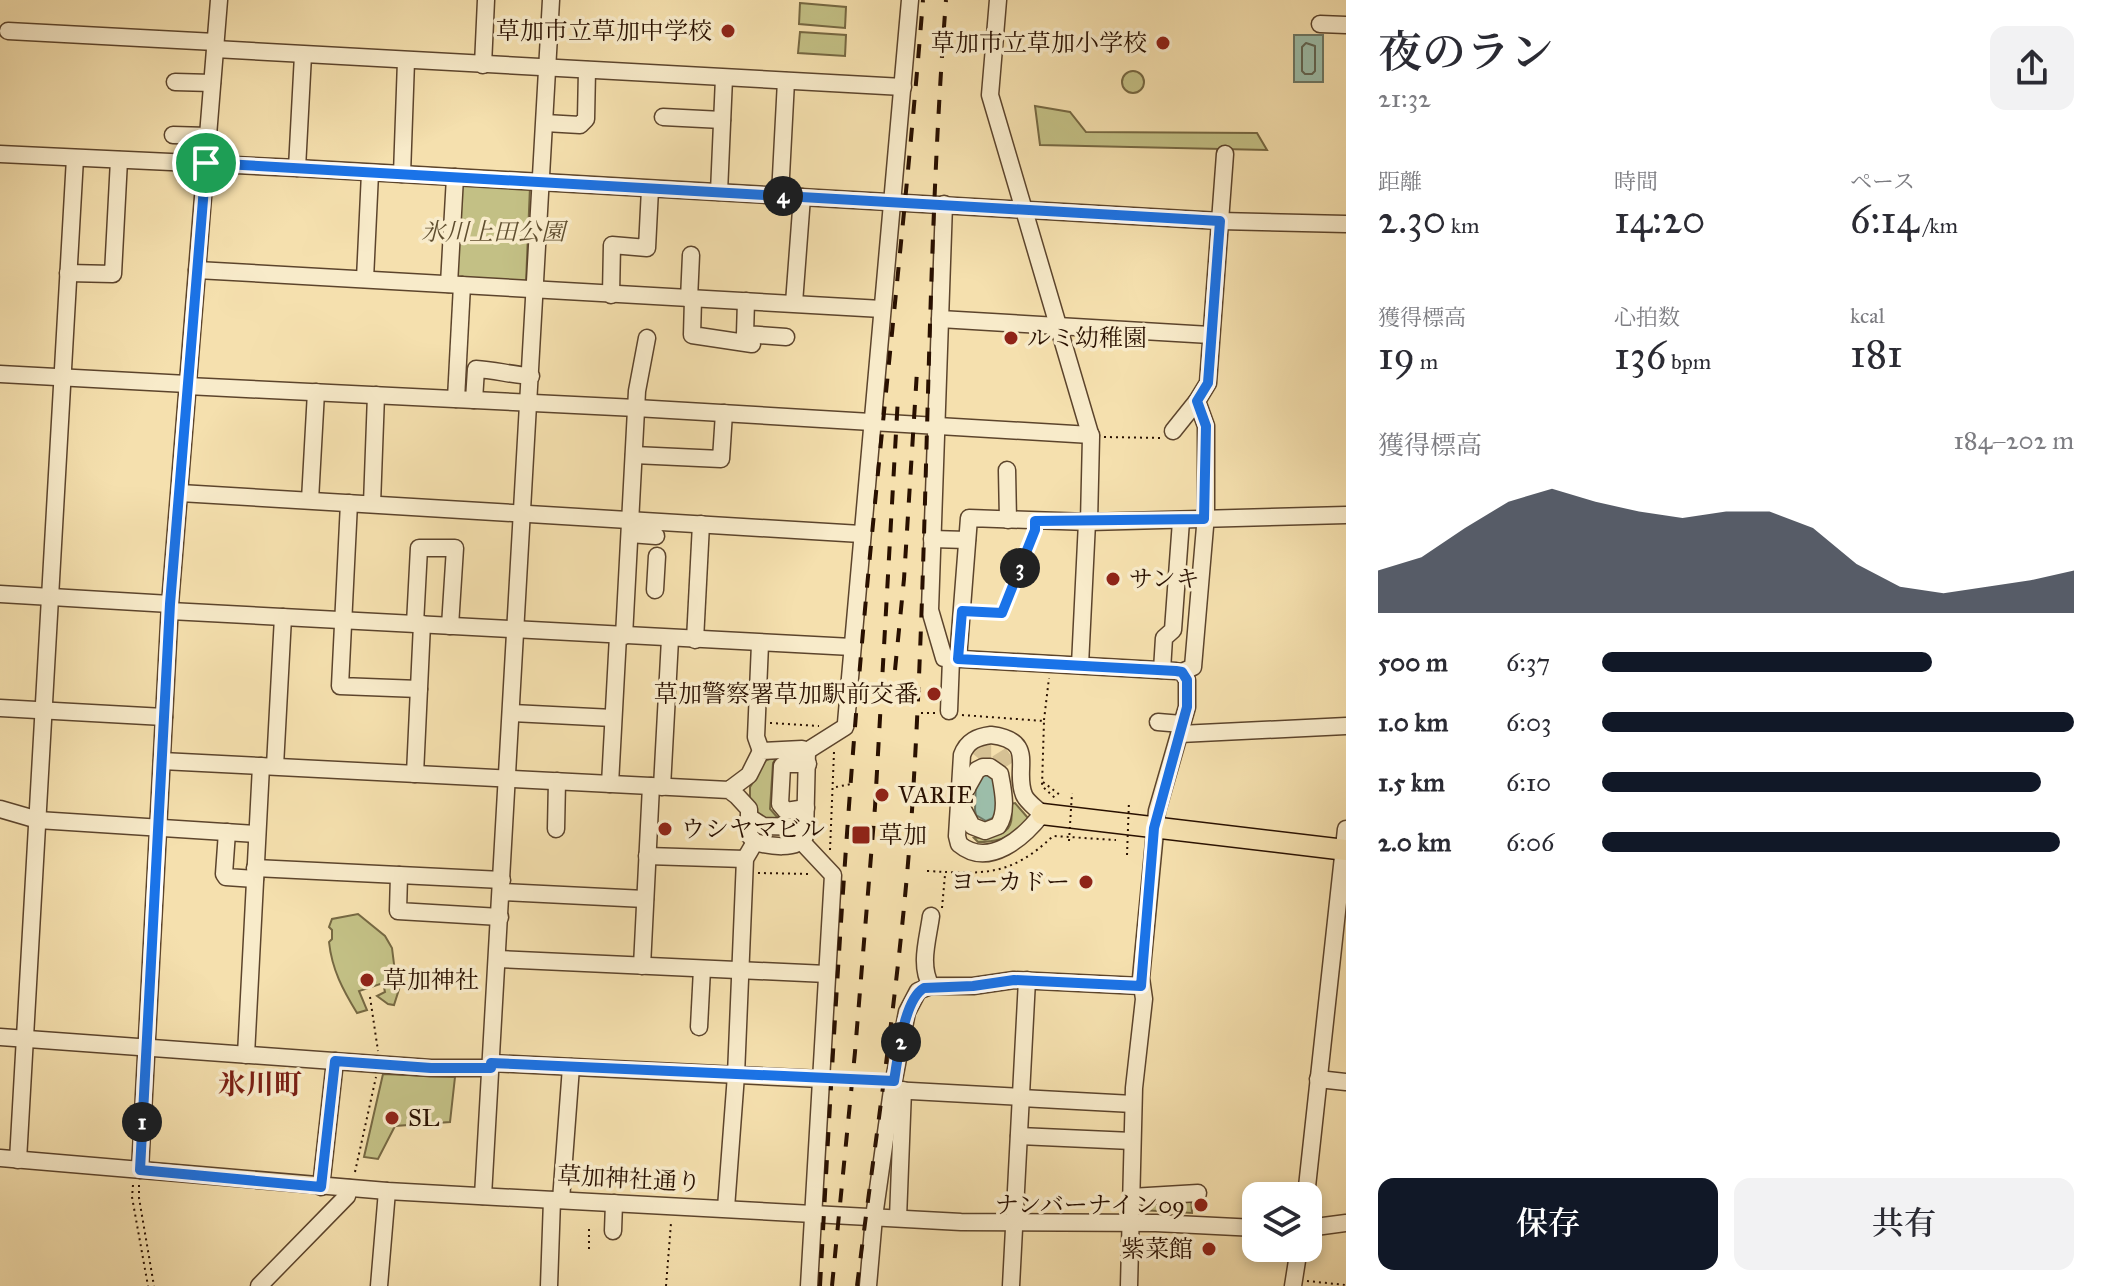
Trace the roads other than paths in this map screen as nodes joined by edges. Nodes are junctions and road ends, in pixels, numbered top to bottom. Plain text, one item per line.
1 (219, 0) edge
2 (486, 0) edge
3 (551, 0) edge
4 (910, 0) edge
5 (998, 0) edge
6 (1320, 24) dead end
7 (1346, 25) edge
8 (8, 31) dead end
9 (215, 46) junction
10 (303, 55) junction
11 (406, 61) junction
12 (483, 65) junction
13 (548, 68) junction
14 (587, 70) junction
15 (724, 78) junction
16 (786, 81) junction
17 (175, 82) dead end
18 (212, 83) junction
19 (903, 87) junction
20 (663, 117) dead end
21 (722, 120) junction
22 (545, 123) junction
23 (208, 136) junction
24 (171, 149) junction
25 (0, 154) edge
26 (1225, 154) dead end
27 (75, 158) junction
28 (119, 160) junction
29 (206, 163) junction
30 (297, 168) junction
31 (370, 173) junction
32 (402, 174) junction
33 (455, 177) junction
34 (541, 182) junction
35 (650, 189) junction
36 (719, 192) junction
37 (780, 195) junction
38 (802, 197) junction
39 (893, 201) junction
40 (944, 204) junction
41 (1024, 209) junction
42 (1220, 221) junction
43 (1346, 224) edge
44 (691, 255) dead end
45 (197, 270) junction
46 (68, 273) junction
47 (365, 279) junction
48 (455, 285) junction
49 (534, 290) junction
50 (611, 295) junction
51 (691, 299) junction
52 (746, 301) junction
53 (794, 303) junction
54 (882, 309) junction
55 (940, 319) junction
56 (1058, 325) junction
57 (1210, 335) junction
58 (786, 337) dead end
59 (647, 338) dead end
60 (752, 344) dead end
61 (0, 374) edge
62 (531, 376) junction
63 (63, 377) junction
64 (187, 385) junction
65 (316, 392) junction
66 (376, 395) junction
67 (456, 399) junction
68 (474, 400) junction
69 (1197, 401) junction
70 (530, 403) junction
71 (636, 408) junction
72 (724, 413) junction
73 (872, 421) junction
74 (936, 427) junction
75 (1173, 431) road end
76 (1091, 436) junction
77 (634, 455) junction
78 (1007, 470) dead end
79 (180, 493) junction
80 (310, 500) junction
81 (349, 503) junction
82 (372, 504) junction
83 (523, 512) junction
84 (1346, 515) edge
85 (1204, 519) junction
86 (1008, 520) junction
87 (1181, 521) junction
88 (1088, 522) junction
89 (701, 524) junction
90 (631, 527) junction
91 (861, 534) junction
92 (656, 536) dead end
93 (932, 539) junction
94 (967, 540) junction
95 (657, 556) dead end
96 (628, 575) junction
97 (0, 594) edge
98 (50, 596) junction
99 (170, 608) junction
100 (283, 617) junction
101 (342, 620) junction
102 (419, 624) junction
103 (450, 626) junction
104 (517, 630) junction
105 (621, 636) junction
106 (670, 639) junction
107 (695, 640) junction
108 (760, 644) junction
109 (852, 647) junction
110 (955, 659) junction
111 (1080, 665) junction
112 (1162, 670) junction
113 (1182, 672) junction
114 (419, 689) junction
115 (0, 708) edge
116 (45, 711) junction
117 (512, 713) junction
118 (949, 713) road end
119 (164, 717) junction
120 (613, 718) junction
121 (1158, 722) dead end
122 (1346, 726) edge
123 (1181, 729) junction
124 (761, 751) junction
125 (807, 758) junction
126 (162, 761) junction
127 (268, 766) junction
128 (1011, 771) tunnel mouth
129 (415, 774) junction
130 (749, 775) junction
131 (508, 779) junction
132 (557, 781) junction
133 (610, 784) junction
134 (657, 787) junction
135 (729, 790) junction
136 (1025, 798) junction
137 (806, 808) junction
138 (0, 809) edge
139 (749, 813) junction
140 (1042, 814) junction
141 (38, 820) junction
142 (158, 828) junction
143 (1154, 828) junction
144 (556, 829) dead end
145 (227, 832) junction
146 (257, 834) junction
147 (803, 835) junction
148 (755, 842) junction
149 (1345, 843) edge
150 (647, 856) junction
151 (745, 859) junction
152 (255, 873) junction
153 (399, 875) junction
154 (502, 886) junction
155 (645, 899) junction
156 (1341, 912) edge
157 (931, 916) dead end
158 (500, 917) junction
159 (497, 959) junction
160 (642, 966) junction
161 (702, 969) junction
162 (741, 971) junction
163 (827, 974) junction
164 (1027, 980) junction
165 (931, 986) junction
166 (1141, 986) junction
167 (699, 1027) dead end
168 (0, 1037) edge
169 (26, 1039) junction
170 (145, 1048) junction
171 (246, 1055) junction
172 (335, 1061) junction
173 (491, 1065) junction
174 (571, 1067) junction
175 (736, 1075) junction
176 (821, 1079) junction
177 (1318, 1079) junction
178 (1346, 1082) edge
179 (896, 1087) junction
180 (1021, 1098) junction
181 (1133, 1104) junction
182 (1019, 1136) junction
183 (1132, 1141) junction
184 (0, 1158) edge
185 (18, 1160) junction
186 (140, 1176) junction
187 (1307, 1182) edge
188 (351, 1183) junction
189 (321, 1187) junction
190 (387, 1191) junction
191 (1198, 1193) dead end
192 (483, 1196) junction
193 (1131, 1197) junction
194 (556, 1200) junction
195 (614, 1203) junction
196 (726, 1208) junction
197 (813, 1214) junction
198 (874, 1217) junction
199 (898, 1218) junction
200 (1131, 1222) junction
201 (1015, 1223) junction
202 (1346, 1223) edge
203 (1322, 1226) edge
204 (1242, 1227) edge
205 (613, 1231) dead end
206 (1297, 1262) edge
207 (1294, 1283) edge
208 (259, 1286) edge
209 (379, 1286) edge
210 (549, 1286) edge
211 (809, 1286) edge
212 (868, 1286) edge
213 (1011, 1286) edge
214 (1129, 1286) edge

1 - 9 street
2 - 12 street
3 - 13 street
4 - 19 street
5 - 41 street
6 - 7 street
8 - 9 street
9 - 10 street
9 - 18 street
10 - 11 street
10 - 30 street
11 - 12 street
11 - 32 street
12 - 13 street
13 - 14 street
13 - 22 street
14 - 15 street
14 - 22 street
15 - 16 street
15 - 21 street
15 - 36 street
16 - 19 street
16 - 37 street
17 - 18 street
18 - 23 street
19 - 39 street
20 - 21 street
21 - 36 street
22 - 34 street
23 - 24 street
23 - 29 street
24 - 28 street
24 - 29 street
25 - 27 street
26 - 42 street
27 - 28 street
27 - 46 street
28 - 46 street
29 - 30 street
29 - 45 street
30 - 31 street
31 - 32 street
31 - 47 street
32 - 33 street
33 - 34 street
33 - 48 street
34 - 35 street
34 - 49 street
35 - 36 street
35 - 50 street
36 - 37 street
37 - 38 street
38 - 39 street
38 - 53 street
39 - 40 street
39 - 54 street
40 - 41 street
40 - 55 street
41 - 42 street
41 - 56 street
42 - 43 street
42 - 57 street
44 - 51 street
45 - 47 street
45 - 64 street
46 - 63 street
47 - 48 street
48 - 49 street
48 - 67 street
49 - 50 street
49 - 62 street
50 - 51 street
51 - 52 street
51 - 60 street
52 - 53 street
52 - 58 street
53 - 54 street
54 - 73 street
55 - 56 street
55 - 74 street
56 - 57 street
56 - 76 street
57 - 69 street
59 - 71 street
61 - 63 street
62 - 68 street
62 - 70 street
63 - 64 street
63 - 98 street
64 - 65 street
64 - 79 street
65 - 66 street
65 - 80 street
66 - 67 street
66 - 82 street
67 - 68 street
68 - 70 street
69 - 75 street
69 - 85 street
70 - 71 street
70 - 83 street
71 - 72 street
71 - 77 street
72 - 73 street
72 - 77 street
73 - 74 street
73 - 91 street
74 - 76 street
74 - 93 street
76 - 88 street
77 - 90 street
78 - 86 street
79 - 80 street
79 - 99 street
80 - 81 street
81 - 82 street
81 - 101 street
82 - 83 street
83 - 90 street
83 - 104 street
84 - 85 street
85 - 87 street
85 - 113 street
86 - 88 street
86 - 94 street
87 - 88 street
87 - 112 street
88 - 111 street
89 - 90 street
89 - 91 street
89 - 107 street
90 - 92 street
90 - 96 street
91 - 109 street
93 - 94 street
93 - 110 street
94 - 110 street
95 - 96 street
96 - 105 street
97 - 98 street
98 - 99 street
98 - 116 street
99 - 100 street
99 - 119 street
100 - 101 street
100 - 127 street
101 - 102 street
101 - 114 street
102 - 103 street
102 - 103 street
102 - 114 street
103 - 104 street
104 - 105 street
104 - 117 street
105 - 106 street
105 - 120 street
106 - 107 street
106 - 134 street
107 - 108 street
108 - 109 street
108 - 124 street
109 - 125 street
110 - 111 street
110 - 118 street
111 - 112 street
112 - 113 street
113 - 123 street
114 - 129 street
115 - 116 street
116 - 119 street
116 - 141 street
117 - 120 street
117 - 131 street
119 - 126 street
120 - 133 street
121 - 123 street
122 - 123 street
123 - 143 street
124 - 125 street
124 - 130 street
125 - 137 street
125 - 137 street
126 - 127 street
126 - 142 street
127 - 129 street
127 - 146 street
128 - 136 street
129 - 131 street
130 - 135 street
130 - 139 street
131 - 132 street
131 - 154 street
132 - 133 street
132 - 144 street
133 - 134 street
134 - 135 street
134 - 150 street
135 - 139 street
136 - 140 street
136 - 140 street
137 - 147 street
138 - 141 street
139 - 147 street
139 - 148 street
140 - 143 main road
141 - 142 street
141 - 169 street
142 - 145 street
142 - 170 street
143 - 149 main road
143 - 166 street
145 - 146 street
145 - 152 street
146 - 152 street
147 - 148 street
147 - 163 street
148 - 151 street
149 - 156 street
150 - 151 street
150 - 155 street
151 - 162 street
152 - 153 street
152 - 171 street
153 - 154 street
153 - 158 street
154 - 155 street
154 - 158 street
155 - 160 street
156 - 177 street
157 - 165 street
158 - 159 street
159 - 160 street
159 - 173 street
160 - 161 street
161 - 162 street
161 - 167 street
162 - 163 street
162 - 175 street
163 - 176 street
164 - 165 street
164 - 166 street
164 - 180 street
165 - 179 street
166 - 181 street
168 - 169 street
169 - 170 street
169 - 185 street
170 - 171 street
170 - 186 street
171 - 172 street
172 - 173 street
172 - 189 street
173 - 174 street
173 - 192 street
174 - 175 street
174 - 194 street
175 - 176 street
175 - 196 street
176 - 197 street
177 - 178 street
177 - 187 street
179 - 180 street
179 - 198 street
179 - 199 street
180 - 181 street
180 - 182 street
181 - 183 street
182 - 183 street
182 - 201 street
183 - 193 street
184 - 185 street, 草加神社通り
185 - 186 street, 草加神社通り
186 - 189 street, 草加神社通り
188 - 189 street, 草加神社通り
188 - 190 street, 草加神社通り
188 - 208 street
190 - 192 street, 草加神社通り
190 - 209 street
191 - 193 street
192 - 194 street, 草加神社通り
193 - 200 street
194 - 195 street, 草加神社通り
194 - 210 street
195 - 196 street, 草加神社通り
195 - 205 street
196 - 197 street, 草加神社通り
197 - 198 street, 草加神社通り
197 - 211 street
198 - 199 street, 草加神社通り
198 - 212 street
199 - 201 street, 草加神社通り
200 - 201 street, 草加神社通り
200 - 204 street, 草加神社通り
200 - 214 street
201 - 213 street
202 - 203 street
206 - 207 street

